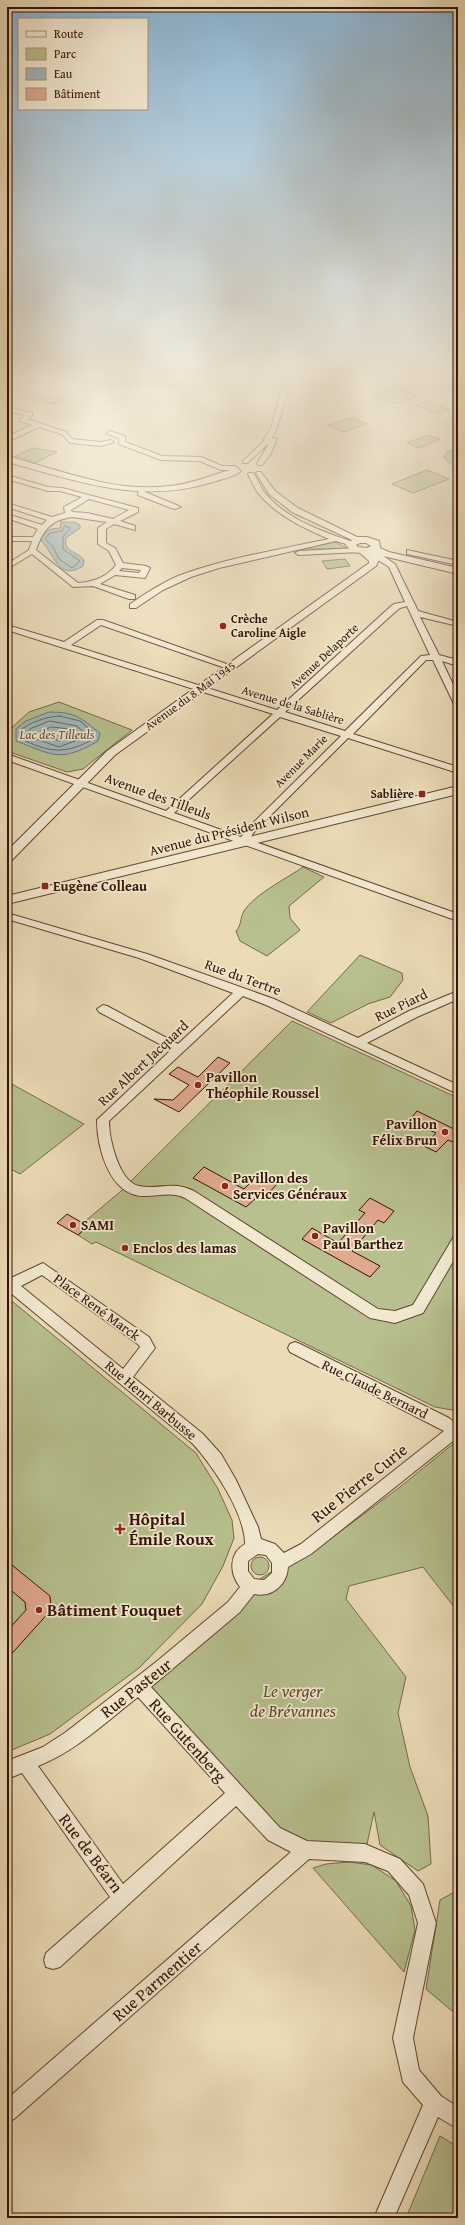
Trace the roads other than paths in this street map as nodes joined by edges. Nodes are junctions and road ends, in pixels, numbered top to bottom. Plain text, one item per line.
1 (10, 478) edge
2 (80, 478) edge
3 (208, 478) edge
4 (257, 478) edge
5 (260, 478) edge
6 (141, 490) junction
7 (88, 497) junction
8 (7, 506) edge
9 (177, 507) dead end
10 (68, 514) junction
11 (7, 516) edge
12 (54, 520) junction
13 (114, 522) junction
14 (41, 526) junction
15 (132, 528) dead end
16 (313, 529) junction
17 (7, 539) edge
18 (34, 539) junction
19 (337, 539) junction
20 (304, 546) junction
21 (364, 547) junction
22 (32, 551) junction
23 (410, 552) junction
24 (276, 553) junction
25 (458, 563) edge
26 (120, 565) junction
27 (7, 567) edge
28 (445, 568) junction
29 (458, 571) edge
30 (114, 573) junction
31 (94, 584) junction
32 (132, 597) dead end
33 (410, 603) junction
34 (133, 606) dead end
35 (414, 613) junction
36 (458, 624) edge
37 (7, 627) edge
38 (65, 646) junction
39 (435, 657) junction
40 (458, 663) edge
41 (231, 667) junction
42 (202, 688) junction
43 (458, 704) edge
44 (280, 713) junction
45 (346, 734) junction
46 (7, 757) edge
47 (458, 770) edge
48 (80, 782) junction
49 (458, 790) edge
50 (168, 814) junction
51 (244, 842) junction
52 (7, 858) edge
53 (7, 900) edge
54 (7, 916) edge
55 (458, 918) edge
56 (241, 992) junction
57 (458, 995) edge
58 (103, 1009) dead end
59 (358, 1043) junction
60 (179, 1049) junction
61 (458, 1090) edge
62 (458, 1242) edge
63 (9, 1283) edge
64 (295, 1348) dead end
65 (124, 1378) junction
66 (456, 1429) edge
67 (253, 1548) junction
68 (281, 1563) junction
69 (250, 1585) junction
70 (139, 1686) junction
71 (26, 1764) junction
72 (7, 1770) edge
73 (237, 1794) junction
74 (306, 1850) junction
75 (122, 1898) junction
76 (53, 1960) dead end
77 (434, 2103) junction
78 (7, 2112) edge
79 (458, 2119) edge
80 (384, 2218) edge

1 - 7 street
2 - 6 street
3 - 6 street
4 - 16 street
5 - 21 street
6 - 9 street
7 - 10 street
7 - 13 street
8 - 12 street
10 - 12 street
10 - 13 street
11 - 14 street
12 - 14 street
13 - 15 street
13 - 26 street
14 - 18 street
16 - 19 street
16 - 20 street
17 - 18 street
18 - 22 street
19 - 20 street
19 - 21 street
20 - 24 street
21 - 23 street
21 - 24 street
21 - 28 street
21 - 33 street
21 - 41 street, Avenue du 8 Mai 1945
22 - 27 street
22 - 31 street
23 - 25 street
23 - 28 street
24 - 34 street
26 - 30 street
26 - 30 street
28 - 29 street
30 - 31 street
31 - 32 street
33 - 35 street
33 - 44 street, Avenue Delaporte
35 - 36 street
35 - 39 street
37 - 38 street, Avenue de la Sablière
38 - 41 street
38 - 42 street, Avenue de la Sablière
39 - 40 street
39 - 43 street
39 - 45 street, Avenue Marie
41 - 42 street, Avenue du 8 Mai 1945
42 - 44 street, Avenue de la Sablière
42 - 48 street, Avenue du 8 Mai 1945
44 - 45 street, Avenue de la Sablière
44 - 50 street, Avenue Delaporte
45 - 47 street, Avenue de la Sablière
45 - 51 street, Avenue Marie
46 - 48 street, Avenue des Tilleuls
48 - 50 street, Avenue des Tilleuls
48 - 52 street, Avenue du 8 Mai 1945
49 - 51 street, Avenue du Président Wilson
50 - 51 street, Avenue des Tilleuls
51 - 53 street, Avenue du Président Wilson
51 - 55 street, Avenue des Tilleuls
54 - 56 street, Rue du Tertre
56 - 59 street, Rue du Tertre
56 - 60 street, Rue Albert Jacquard
57 - 59 street, Rue Piard
58 - 60 street
59 - 61 street, Rue du Tertre
60 - 62 street, Rue Albert Jacquard
63 - 65 street, Rue Henri Barbusse
63 - 65 street, Place René Marck
64 - 66 street, Rue Claude Bernard
65 - 67 street, Rue Henri Barbusse
66 - 68 street, Rue Pierre Curie
67 - 68 street
67 - 69 street
68 - 69 street
69 - 70 street, Rue Pasteur
70 - 71 street, Rue Pasteur
70 - 73 street, Rue Gutenberg
71 - 72 street, Rue Pasteur
71 - 75 street, Rue de Béarn
73 - 74 street, Rue Gutenberg
73 - 75 street, Rue de Béarn
74 - 77 street
74 - 78 street, Rue Parmentier
75 - 76 street
77 - 79 street
77 - 80 street

